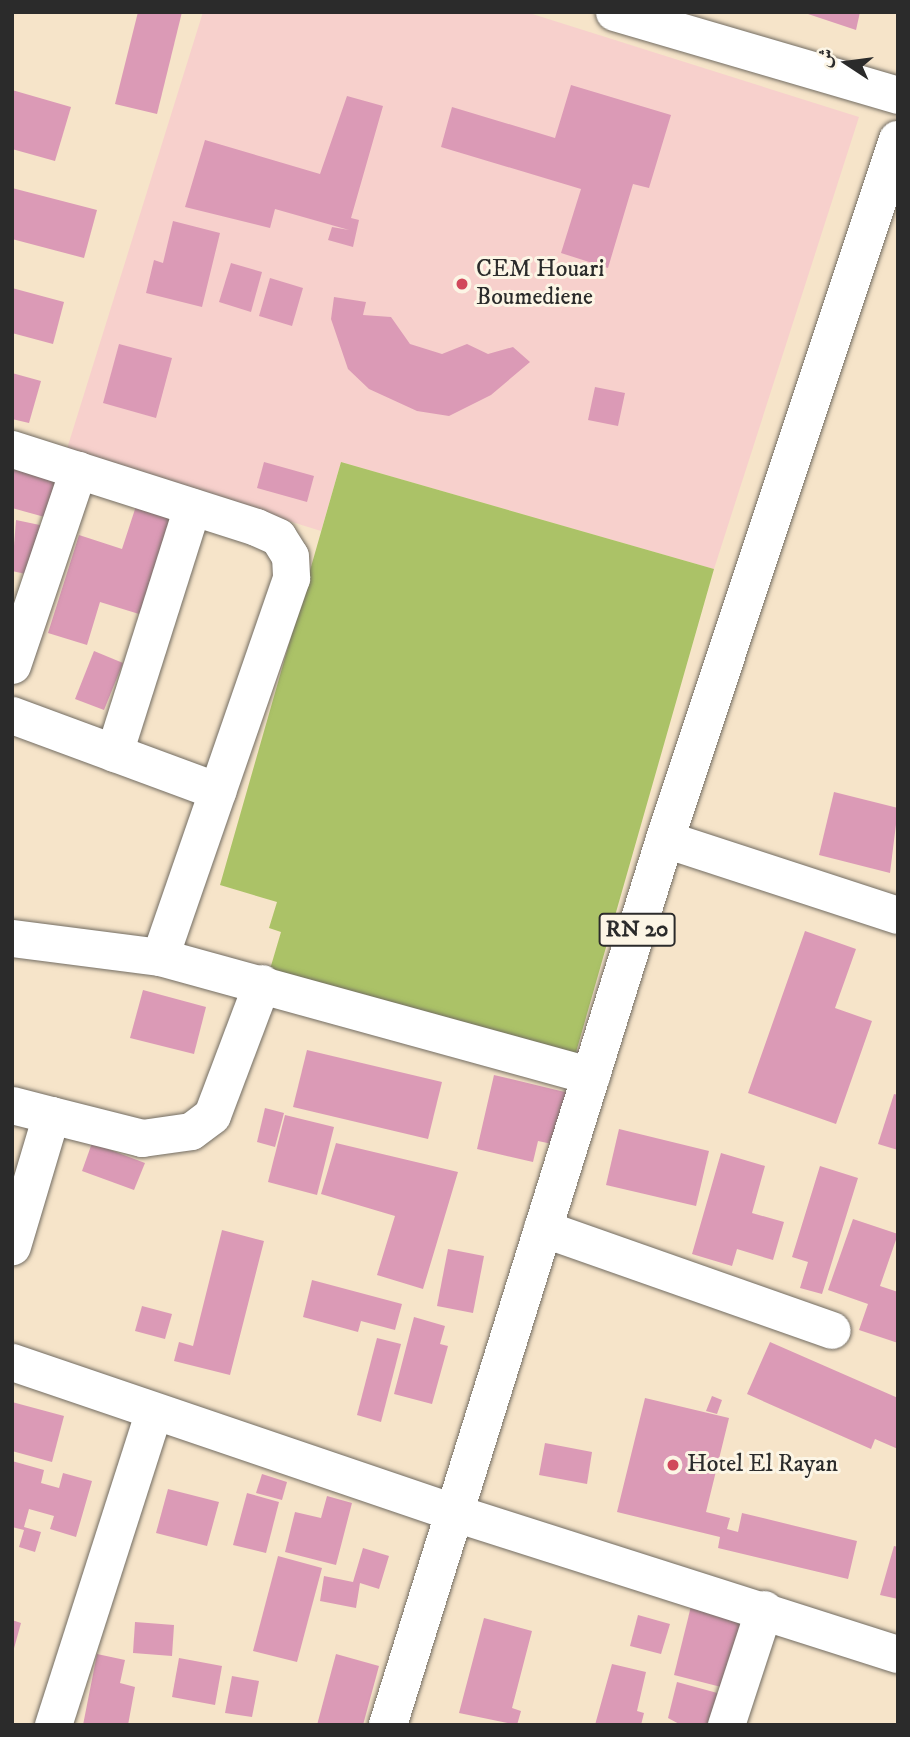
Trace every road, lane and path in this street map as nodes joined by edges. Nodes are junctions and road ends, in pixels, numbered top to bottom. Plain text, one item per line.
1 (614, 12) edge
2 (898, 94) edge
3 (898, 140) edge
4 (12, 449) edge
5 (78, 470) junction
6 (192, 507) junction
7 (12, 665) edge
8 (12, 715) edge
9 (114, 753) junction
10 (217, 791) junction
11 (665, 839) junction
12 (898, 915) edge
13 (12, 938) edge
14 (160, 957) junction
15 (262, 983) junction
16 (591, 1076) junction
17 (12, 1105) edge
18 (51, 1115) junction
19 (542, 1228) junction
20 (13, 1243) edge
21 (832, 1330) dead end
22 (12, 1362) edge
23 (153, 1413) junction
24 (452, 1512) junction
25 (764, 1609) junction
26 (898, 1654) edge
27 (53, 1725) edge
28 (388, 1725) edge
29 (726, 1725) edge

1 - 2 street
3 - 11 highway, RN 20
4 - 5 street
5 - 6 street
5 - 7 street
6 - 9 street
6 - 10 street
8 - 9 street
9 - 10 street
10 - 14 street
11 - 12 street
11 - 16 highway, RN 20
13 - 14 street
14 - 15 street
15 - 16 street
15 - 18 street
16 - 19 highway, RN 20
17 - 18 street
18 - 20 street
19 - 21 street
19 - 24 highway, RN 20
22 - 23 street
23 - 24 street
23 - 27 street
24 - 25 street
24 - 28 highway, RN 20
25 - 26 street
25 - 29 street

